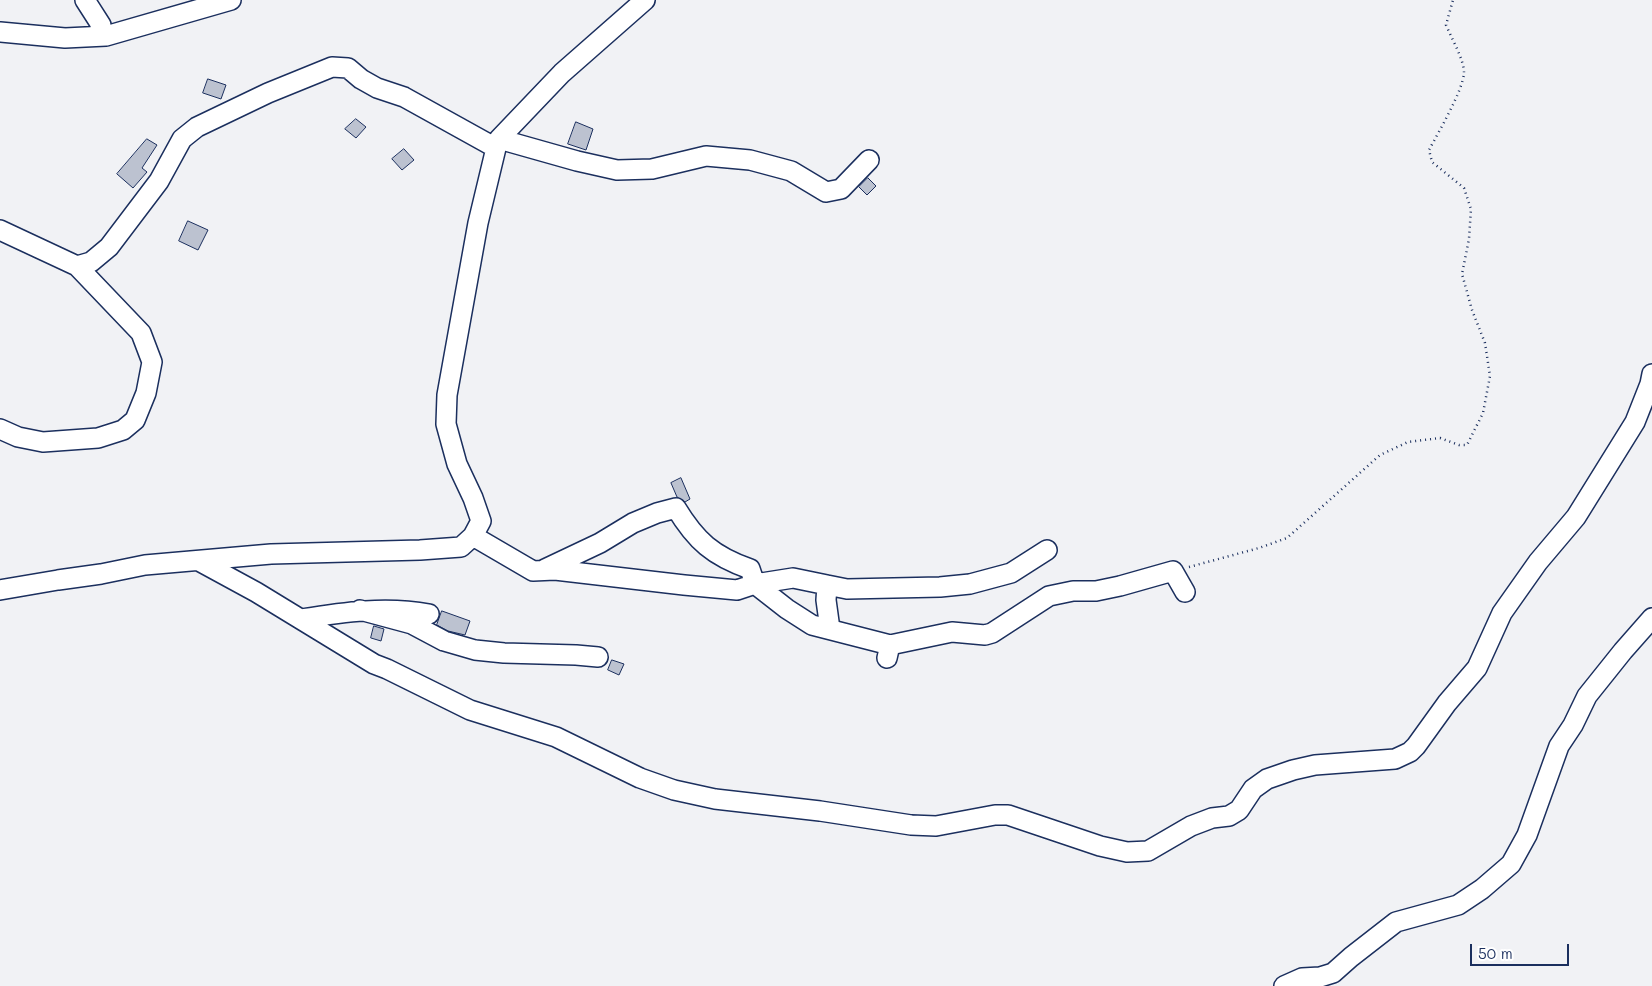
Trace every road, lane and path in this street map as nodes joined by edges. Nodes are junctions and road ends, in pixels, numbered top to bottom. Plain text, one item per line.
1 (85, 0) edge
2 (231, 0) edge
3 (645, 0) edge
4 (1453, 0) edge
5 (0, 32) edge
6 (98, 36) junction
7 (498, 144) junction
8 (870, 160) dead end
9 (0, 230) edge
10 (77, 266) junction
11 (1652, 374) edge
12 (0, 429) edge
13 (473, 536) junction
14 (1047, 550) dead end
15 (199, 561) junction
16 (542, 571) junction
17 (1173, 571) junction
18 (755, 584) junction
19 (827, 585) junction
20 (0, 590) edge
21 (1185, 592) dead end
22 (360, 610) junction
23 (430, 614) dead end
24 (1652, 618) edge
25 (301, 619) junction
26 (830, 629) junction
27 (598, 657) dead end
28 (1284, 986) edge

1 - 6 street
2 - 6 street
3 - 7 street
4 - 17 path
5 - 6 street
7 - 8 street
7 - 10 street
7 - 13 street
9 - 10 street
10 - 12 street
11 - 25 street
13 - 15 street
13 - 16 street
14 - 19 street
15 - 20 street
15 - 25 street
16 - 18 street
16 - 18 street
17 - 21 street
17 - 26 street
18 - 19 street
18 - 26 street
19 - 26 street
22 - 23 street
22 - 25 street
22 - 27 street
24 - 28 street

